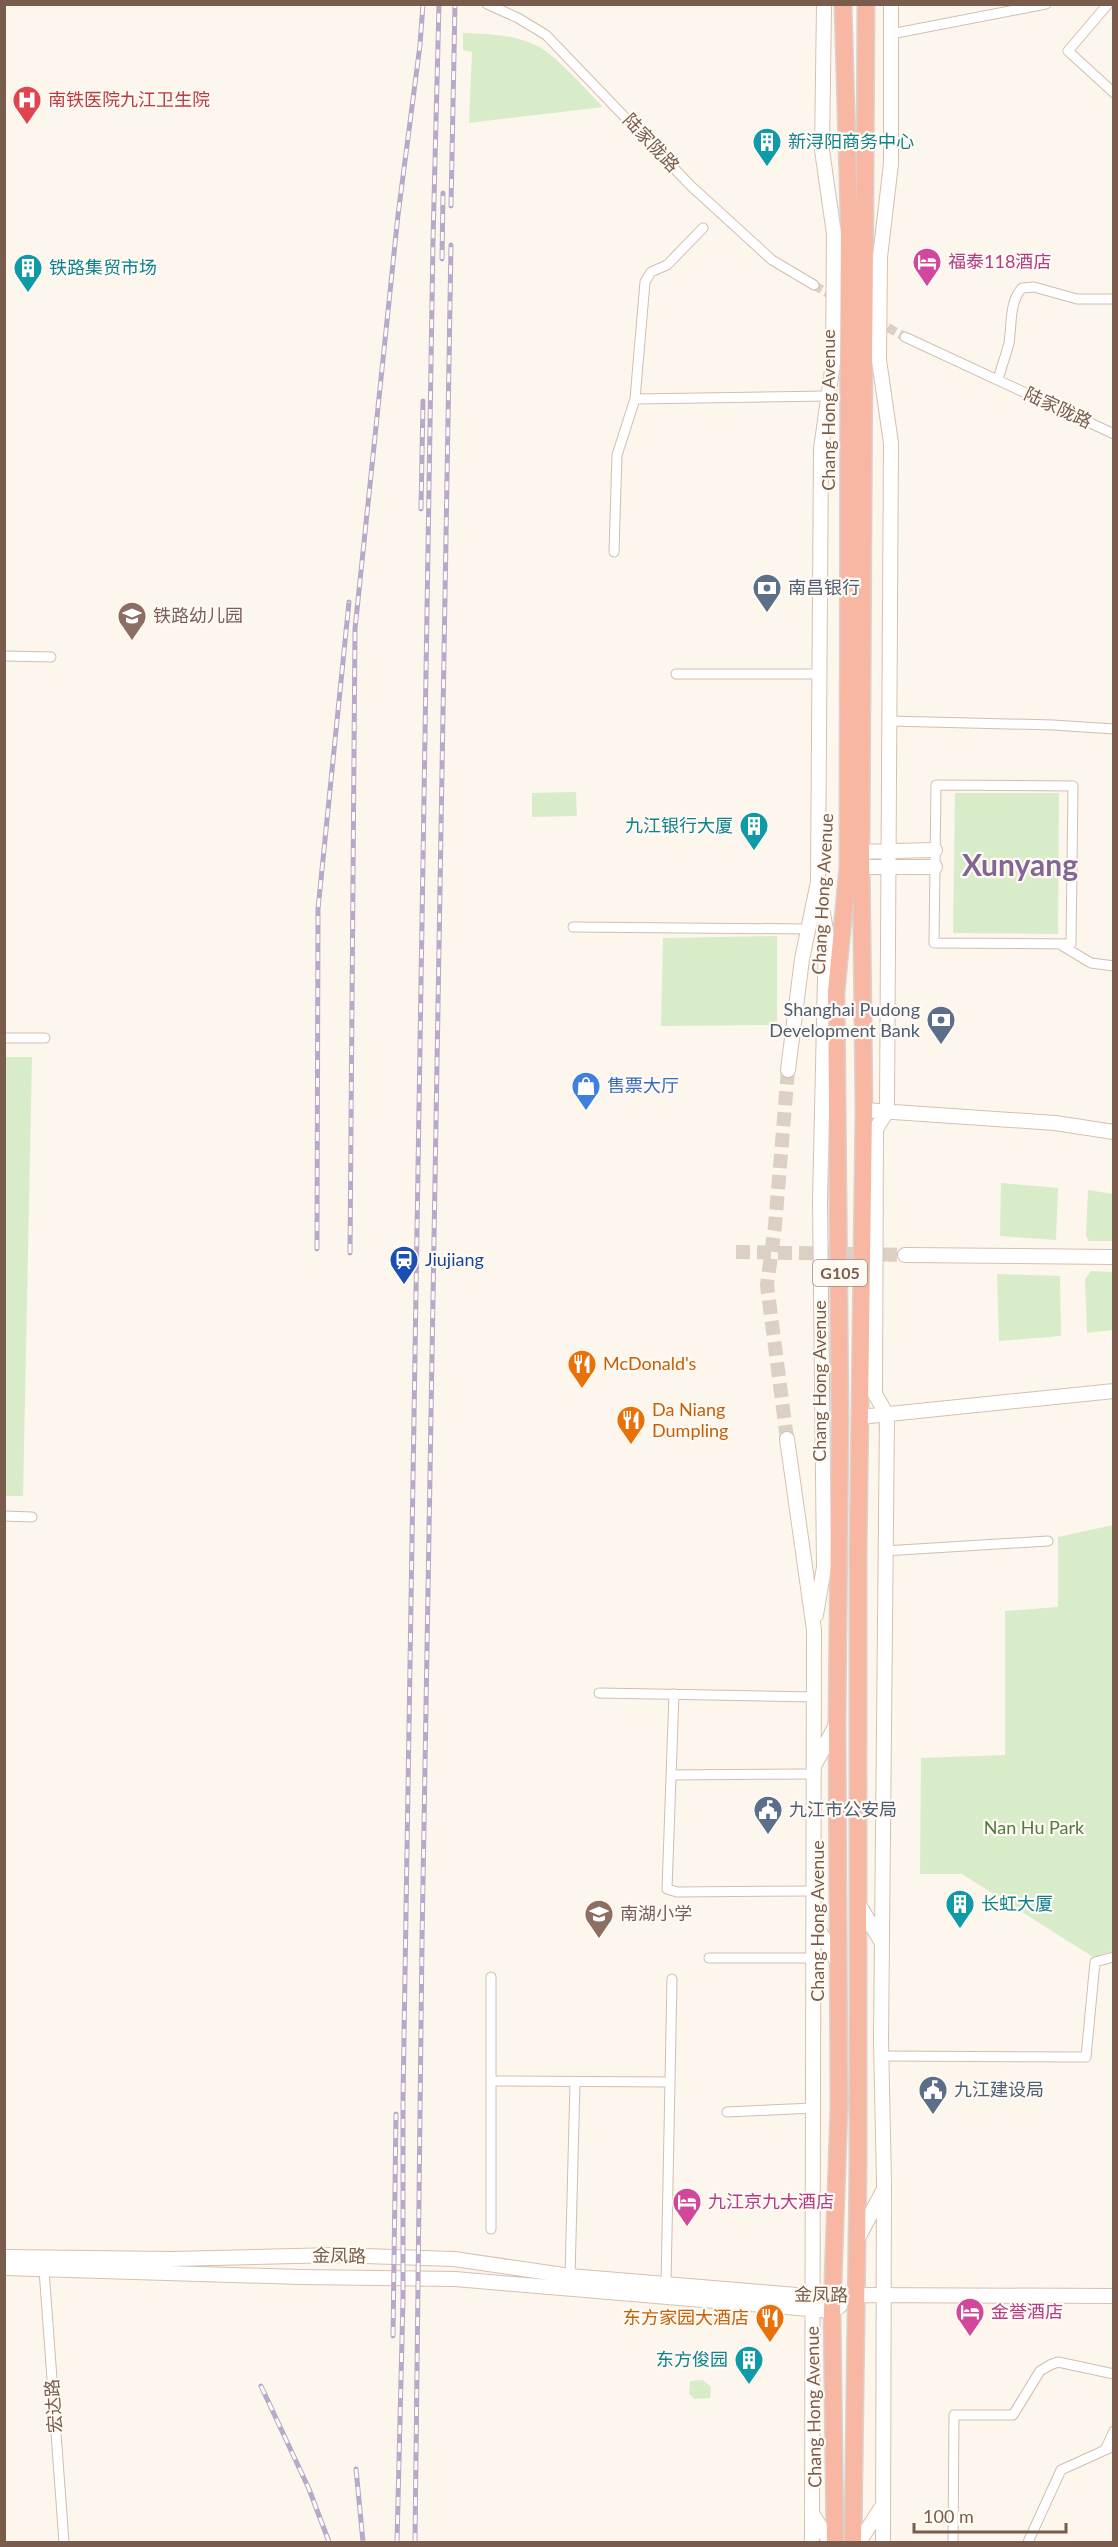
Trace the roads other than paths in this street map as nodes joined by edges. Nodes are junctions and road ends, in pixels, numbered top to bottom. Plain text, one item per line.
1 (487, 4) edge
2 (824, 4) edge
3 (843, 4) edge
4 (866, 4) edge
5 (891, 4) edge
6 (1046, 4) edge
7 (1108, 4) edge
8 (891, 34) junction
9 (1113, 93) edge
10 (703, 228) dead end
11 (814, 285) tunnel mouth
12 (1113, 299) edge
13 (905, 337) tunnel mouth
14 (998, 380) junction
15 (828, 396) junction
16 (635, 399) junction
17 (1113, 434) edge
18 (615, 552) dead end
19 (4, 656) edge
20 (51, 657) dead end
21 (676, 674) dead end
22 (819, 674) junction
23 (889, 722) junction
24 (1113, 729) edge
25 (935, 850) junction
26 (888, 851) junction
27 (854, 859) junction
28 (888, 867) junction
29 (935, 867) junction
30 (818, 882) junction
31 (573, 927) dead end
32 (808, 929) junction
33 (826, 934) junction
34 (1059, 944) junction
35 (1113, 966) edge
36 (836, 992) junction
37 (4, 1038) edge
38 (45, 1038) dead end
39 (788, 1070) tunnel mouth
40 (864, 1110) junction
41 (887, 1111) junction
42 (1113, 1132) edge
43 (905, 1256) tunnel mouth
44 (1113, 1257) edge
45 (1113, 1391) edge
46 (887, 1415) junction
47 (860, 1417) junction
48 (787, 1439) tunnel mouth
49 (4, 1516) edge
50 (32, 1516) dead end
51 (1048, 1541) dead end
52 (884, 1551) junction
53 (813, 1630) junction
54 (599, 1693) dead end
55 (674, 1694) junction
56 (813, 1697) junction
57 (837, 1723) junction
58 (813, 1771) junction
59 (671, 1775) junction
60 (813, 1891) junction
61 (857, 1900) junction
62 (813, 1920) junction
63 (883, 1945) junction
64 (1113, 1957) edge
65 (709, 1958) dead end
66 (813, 1958) junction
67 (838, 1963) junction
68 (491, 1977) dead end
69 (672, 1979) dead end
70 (882, 2056) junction
71 (491, 2081) junction
72 (575, 2082) junction
73 (670, 2082) junction
74 (813, 2108) junction
75 (727, 2112) dead end
76 (884, 2189) junction
77 (491, 2229) dead end
78 (857, 2240) junction
79 (4, 2257) edge
80 (4, 2268) edge
81 (44, 2270) junction
82 (570, 2276) junction
83 (666, 2284) junction
84 (856, 2295) junction
85 (884, 2295) junction
86 (1113, 2296) edge
87 (812, 2303) junction
88 (832, 2305) junction
89 (1113, 2374) edge
90 (1113, 2431) edge
91 (1109, 2448) edge
92 (883, 2505) junction
93 (812, 2513) junction
94 (64, 2542) edge
95 (812, 2542) edge
96 (830, 2542) edge
97 (835, 2542) edge
98 (853, 2542) edge
99 (859, 2542) edge
100 (883, 2542) edge
101 (952, 2542) edge
102 (1028, 2542) edge

1 - 11 street, 陆家陇路
2 - 15 street
3 - 27 highway, Chang Hong Avenue / G105
4 - 27 highway, Chang Hong Avenue / G105
5 - 8 street
6 - 8 street
7 - 9 street
8 - 23 street
10 - 16 street
12 - 14 street
13 - 14 street, 陆家陇路
14 - 17 street, 陆家陇路
15 - 16 street
15 - 22 street
16 - 18 street
19 - 20 street
21 - 22 street
22 - 30 street
23 - 24 street
23 - 26 street
25 - 26 street
25 - 29 street
25 - 34 street
26 - 27 street
26 - 28 street
27 - 28 street
27 - 36 highway, Chang Hong Avenue / G105
27 - 40 highway, Chang Hong Avenue / G105
28 - 29 street
28 - 41 street
29 - 34 street
30 - 32 street
30 - 33 street
31 - 32 street
32 - 39 street
33 - 36 street
33 - 53 street
34 - 35 street
36 - 57 highway, Chang Hong Avenue / G105
37 - 38 street
40 - 41 street
40 - 47 highway, Chang Hong Avenue / G105
41 - 42 street
41 - 46 street
43 - 44 street
45 - 46 street
46 - 47 street
46 - 52 street
47 - 61 highway, Chang Hong Avenue / G105
48 - 53 street
49 - 50 street
51 - 52 street
52 - 63 street
53 - 56 street
54 - 55 street
55 - 56 street
55 - 59 street
56 - 58 street
57 - 58 street
57 - 67 highway, Chang Hong Avenue / G105
58 - 59 street
58 - 60 street
59 - 60 street
60 - 62 street
61 - 63 street
61 - 78 highway, Chang Hong Avenue / G105
62 - 66 street
62 - 67 street
63 - 70 street
64 - 70 street
65 - 66 street
66 - 74 street
67 - 88 highway, Chang Hong Avenue / G105
68 - 71 street
69 - 73 street
70 - 76 street
71 - 72 street
71 - 77 street
72 - 73 street
72 - 82 street
73 - 83 street
74 - 75 street
74 - 87 street
76 - 78 street
76 - 85 street
78 - 84 highway, Chang Hong Avenue / G105
79 - 82 street, 金凤路
80 - 81 street, 金凤路
81 - 87 street, 金凤路
81 - 94 street, 宏达路
82 - 83 street, 金凤路
83 - 87 street, 金凤路
84 - 85 street, 金凤路
84 - 88 street, 金凤路
84 - 98 highway, Chang Hong Avenue / G105
85 - 86 street, 金凤路
85 - 92 street
87 - 88 street, 金凤路
87 - 93 street
88 - 97 highway, Chang Hong Avenue / G105
89 - 101 street
90 - 91 street
91 - 102 street
92 - 99 street
92 - 100 street
93 - 95 street
93 - 96 street

